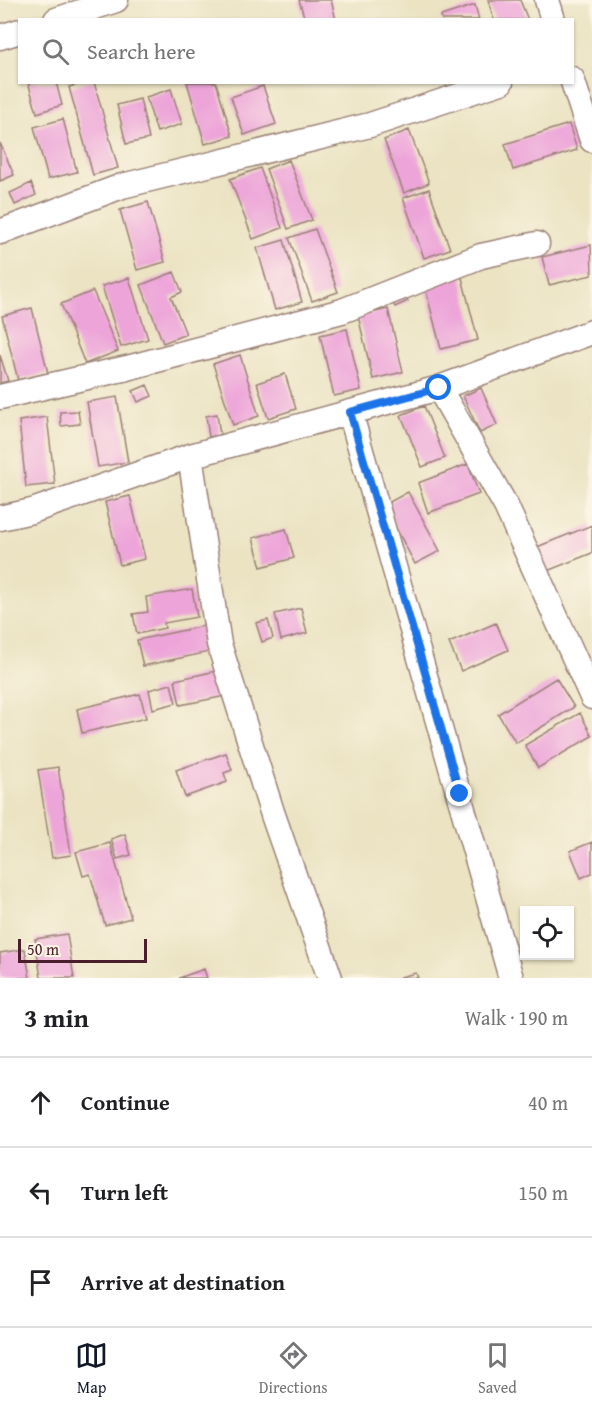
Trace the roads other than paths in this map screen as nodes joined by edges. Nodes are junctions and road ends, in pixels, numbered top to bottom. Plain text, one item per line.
1 (116, 0) edge
2 (547, 0) edge
3 (62, 18) edge
4 (552, 18) edge
5 (18, 32) edge
6 (0, 38) edge
7 (574, 82) edge
8 (495, 84) edge
9 (592, 140) edge
10 (0, 232) edge
11 (537, 244) dead end
12 (592, 332) edge
13 (439, 388) junction
14 (0, 397) edge
15 (350, 412) junction
16 (190, 456) junction
17 (0, 518) edge
18 (592, 697) edge
19 (330, 978) edge
20 (511, 978) edge

1 - 3 street
2 - 4 street
5 - 6 street
7 - 9 street
8 - 10 street
11 - 14 street
12 - 13 street
13 - 15 street
13 - 18 street
15 - 16 street
15 - 20 street
16 - 17 street
16 - 19 street

